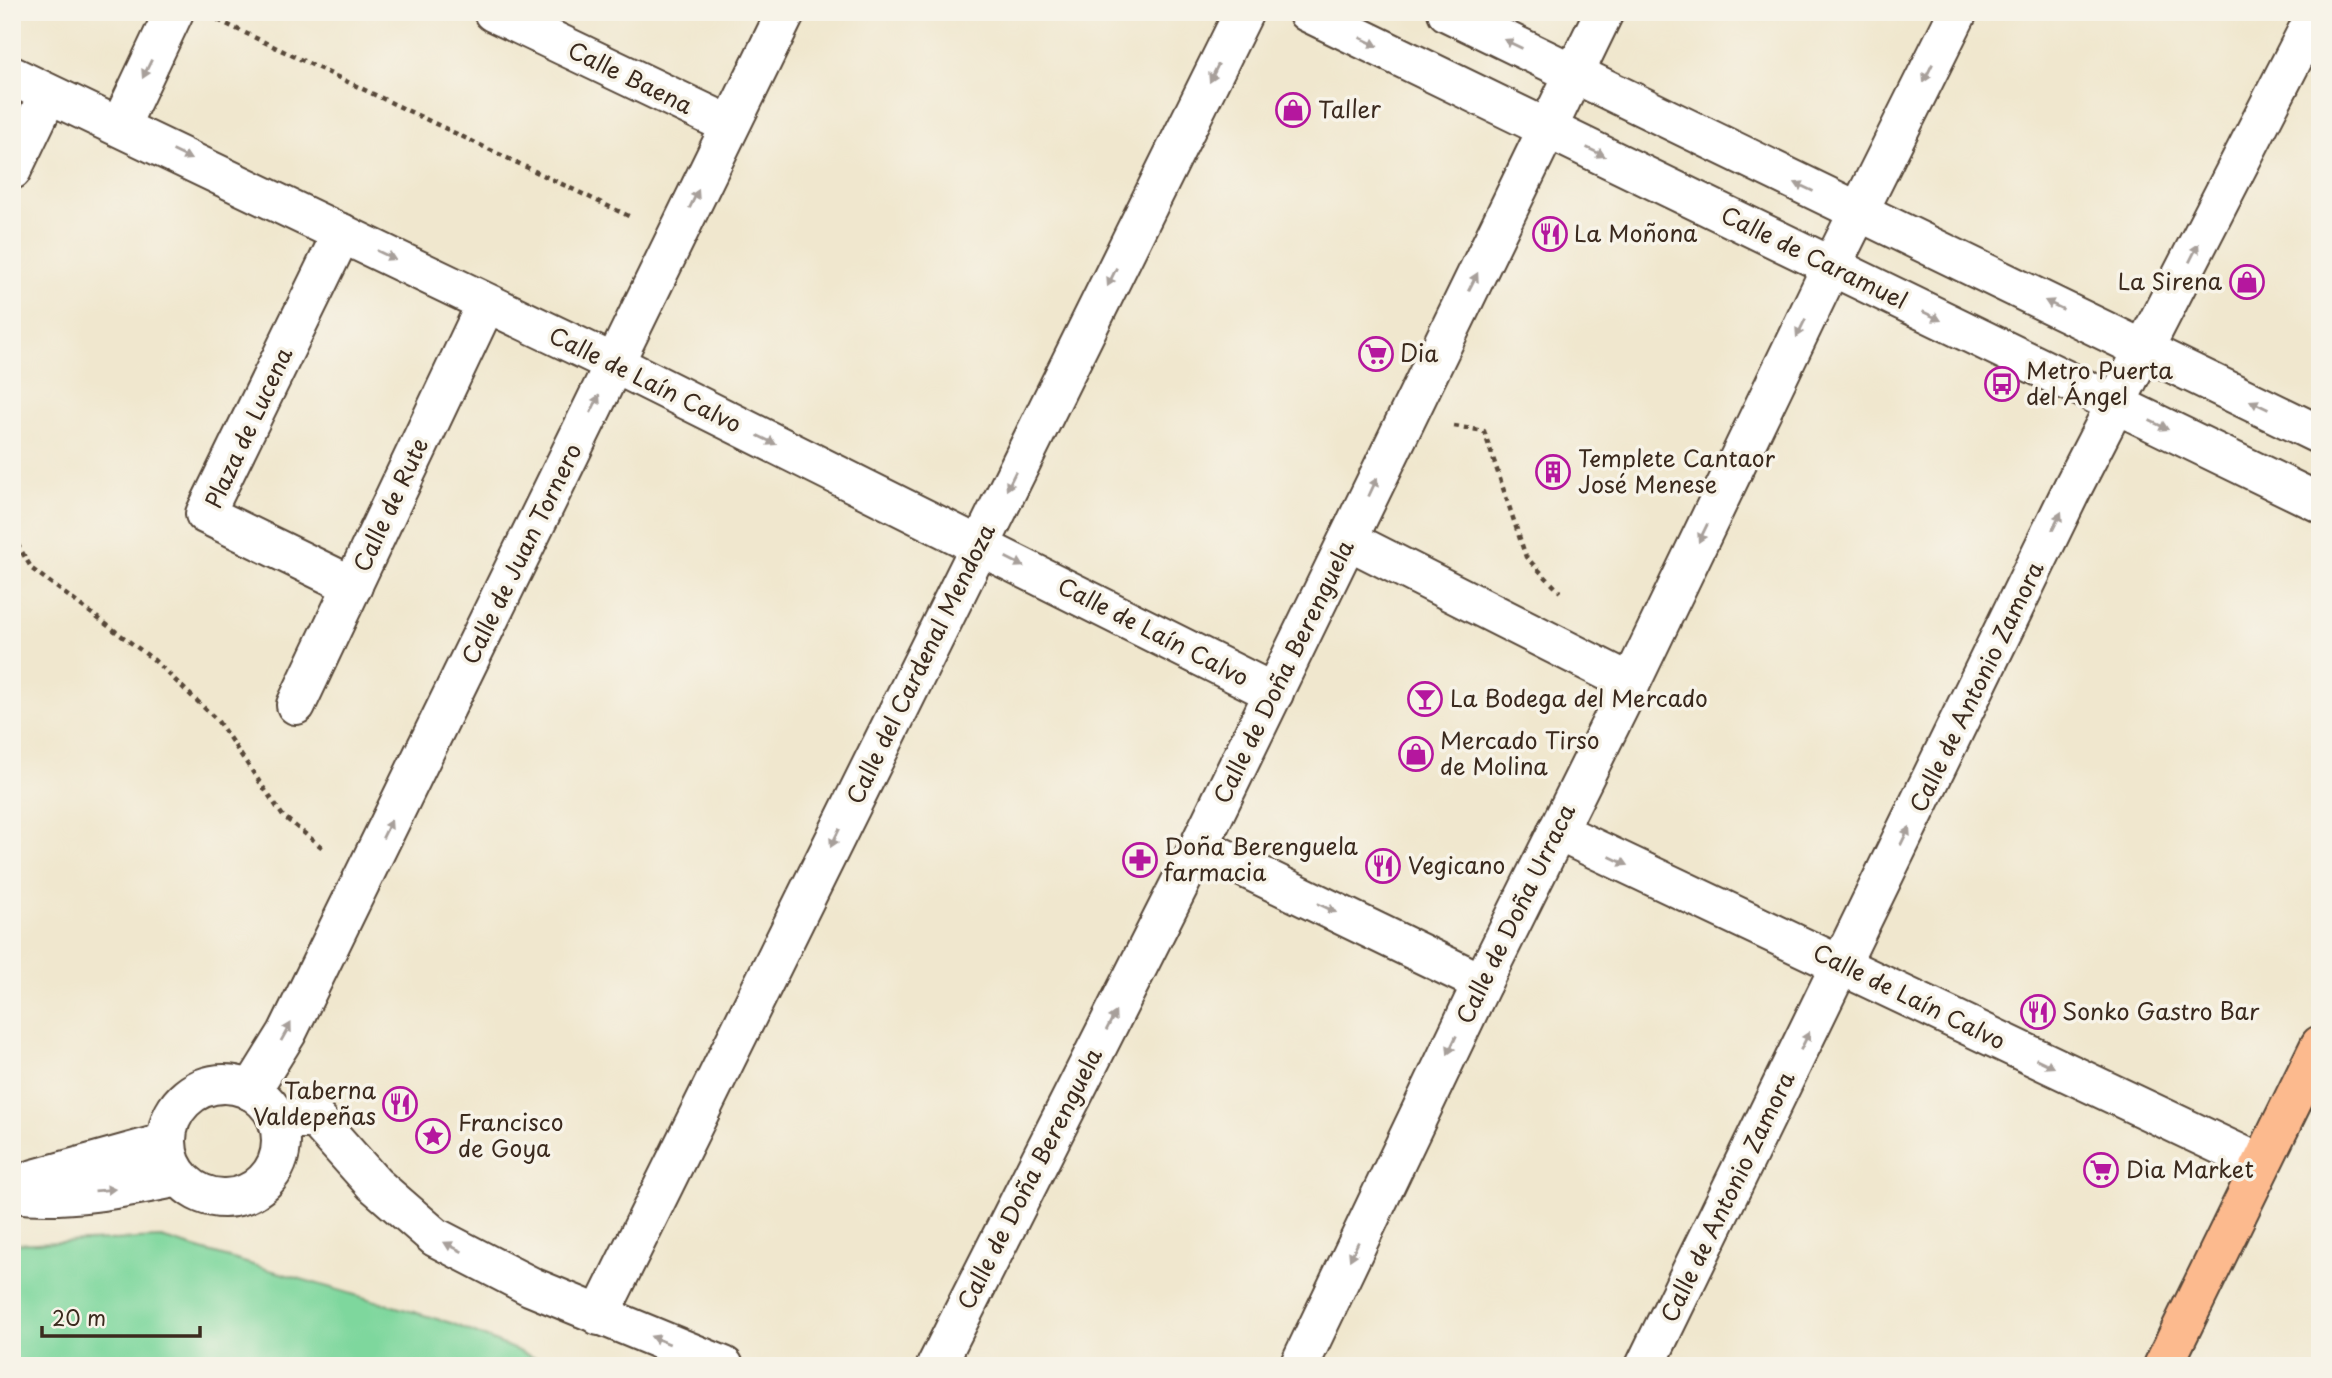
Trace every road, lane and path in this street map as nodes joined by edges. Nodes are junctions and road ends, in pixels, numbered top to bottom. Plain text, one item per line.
1 (174, 12) edge
2 (493, 12) edge
3 (786, 12) edge
4 (1244, 12) edge
5 (1307, 12) edge
6 (1447, 12) edge
7 (1604, 12) edge
8 (1958, 12) edge
9 (2317, 12) edge
10 (214, 18) dead end
11 (1574, 74) junction
12 (12, 76) edge
13 (48, 95) junction
14 (730, 125) junction
15 (120, 126) junction
16 (1549, 129) junction
17 (12, 170) edge
18 (1858, 211) junction
19 (342, 233) junction
20 (675, 238) junction
21 (1831, 267) junction
22 (486, 304) junction
23 (1440, 348) junction
24 (2144, 348) junction
25 (615, 363) junction
26 (2115, 403) junction
27 (2320, 435) edge
28 (2320, 503) edge
29 (12, 536) edge
30 (1348, 540) junction
31 (980, 544) junction
32 (353, 586) junction
33 (1562, 594) dead end
34 (1631, 683) junction
35 (1274, 693) junction
36 (296, 705) dead end
37 (1557, 831) junction
38 (1199, 846) junction
39 (362, 880) junction
40 (1843, 965) junction
41 (1482, 983) junction
42 (2319, 1050) edge
43 (251, 1091) junction
44 (277, 1119) junction
45 (173, 1160) junction
46 (2261, 1164) junction
47 (12, 1185) edge
48 (12, 1194) edge
49 (599, 1316) junction
50 (724, 1366) edge
51 (936, 1366) edge
52 (1299, 1366) edge
53 (1645, 1366) edge
54 (2164, 1366) edge

1 -> 15 street
2 - 14 street, Calle Baena
3 - 14 street, Calle de Juan Tornero
4 -> 31 street, Calle del Cardenal Mendoza
5 -> 16 street, Calle de Caramuel
11 -> 6 street
7 - 11 street, Calle de Doña Berenguela
8 -> 18 street, Calle de Doña Urraca
24 -> 9 street, Calle de Antonio Zamora
10 - 20 path
11 - 16 street, Calle de Doña Berenguela
18 -> 11 street
12 - 13 street, Calle de Laín Calvo
13 - 15 street, Calle de Laín Calvo
13 - 17 street
20 -> 14 street, Calle de Juan Tornero
15 -> 19 street, Calle de Laín Calvo
16 -> 21 street, Calle de Caramuel
23 -> 16 street, Calle de Doña Berenguela
18 - 21 street, Calle de Doña Urraca
24 -> 18 street
19 -> 22 street, Calle de Laín Calvo
19 - 32 street, Plaza de Lucena
20 - 25 street, Calle de Juan Tornero
21 -> 26 street, Calle de Caramuel
21 -> 34 street, Calle de Doña Urraca
22 - 25 street, Calle de Laín Calvo
22 - 32 street, Calle de Rute
30 -> 23 street, Calle de Doña Berenguela
23 - 33 path
24 - 26 street, Calle de Antonio Zamora
27 -> 24 street
25 -> 31 street, Calle de Laín Calvo
39 -> 25 street, Calle de Juan Tornero
26 -> 28 street, Calle de Caramuel
40 -> 26 street, Calle de Antonio Zamora
29 - 39 path
30 - 34 street
30 - 35 street, Calle de Doña Berenguela
31 -> 35 street, Calle de Laín Calvo
31 -> 49 street, Calle del Cardenal Mendoza
32 - 36 street, Calle de Rute
34 - 37 street, Calle de Doña Urraca
35 - 38 street, Calle de Doña Berenguela
37 -> 40 street, Calle de Laín Calvo
37 - 41 street, Calle de Doña Urraca
38 -> 41 street
51 -> 38 street, Calle de Doña Berenguela
43 -> 39 street, Calle de Juan Tornero
40 -> 46 street, Calle de Laín Calvo
53 -> 40 street, Calle de Antonio Zamora
41 -> 52 street, Calle de Doña Urraca
42 - 46 main road
43 - 44 street
43 - 45 street
44 - 45 street
49 -> 44 street
45 - 47 street
48 -> 45 street
46 - 54 main road
50 -> 49 street

